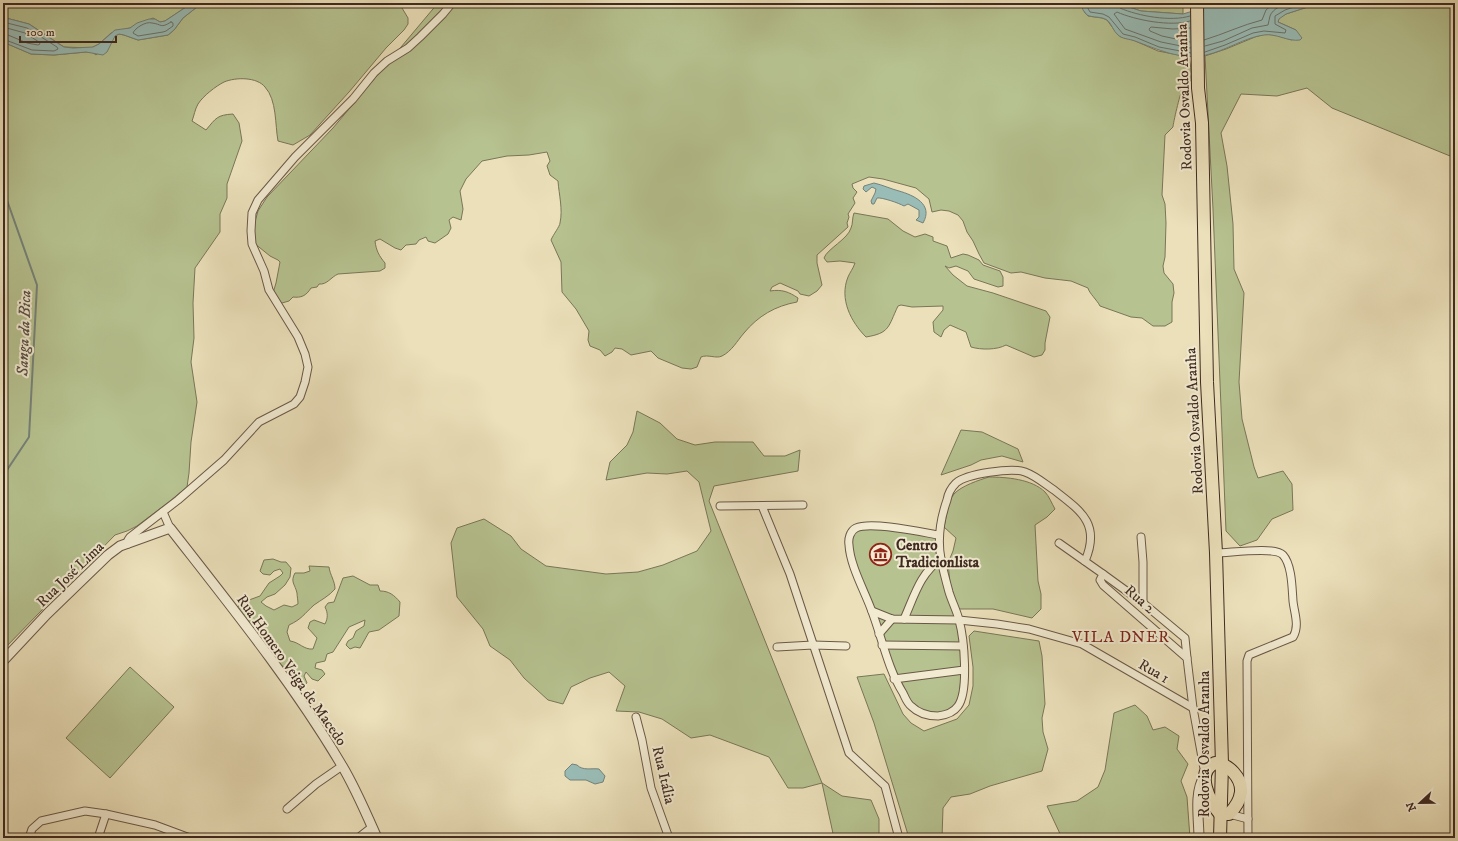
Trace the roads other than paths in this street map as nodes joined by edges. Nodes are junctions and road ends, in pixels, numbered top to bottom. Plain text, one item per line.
1 (452, 3) edge
2 (1197, 3) edge
3 (803, 505) dead end
4 (720, 506) dead end
5 (762, 506) junction
6 (163, 512) junction
7 (170, 528) junction
8 (938, 535) junction
9 (1141, 537) dead end
10 (1059, 542) dead end
11 (128, 544) junction
12 (1216, 553) junction
13 (941, 559) junction
14 (1085, 561) junction
15 (1103, 574) junction
16 (1143, 603) junction
17 (872, 611) junction
18 (892, 619) junction
19 (904, 619) junction
20 (959, 620) junction
21 (879, 634) junction
22 (812, 645) junction
23 (882, 645) junction
24 (846, 646) dead end
25 (963, 646) junction
26 (777, 647) dead end
27 (1187, 658) junction
28 (3, 661) edge
29 (964, 670) junction
30 (894, 679) junction
31 (1193, 708) junction
32 (636, 717) dead end
33 (1222, 764) junction
34 (342, 766) junction
35 (1205, 776) junction
36 (1244, 791) junction
37 (287, 809) dead end
38 (106, 814) junction
39 (1224, 814) junction
40 (1248, 819) junction
41 (372, 827) junction
42 (29, 838) edge
43 (98, 838) edge
44 (190, 838) edge
45 (358, 838) edge
46 (377, 838) edge
47 (670, 838) edge
48 (898, 838) edge
49 (1199, 838) edge
50 (1220, 838) edge
51 (1248, 838) edge

1 - 6 street
2 - 12 highway, Rodovia Osvaldo Aranha
3 - 5 street
4 - 5 street
5 - 22 street
6 - 7 street
6 - 11 street
7 - 11 street, Rua José Lima
7 - 34 street, Rua Homero Veiga de Macedo
8 - 13 street
8 - 14 street
8 - 17 street
9 - 16 street
10 - 14 street, Rua 2
11 - 28 street, Rua José Lima
12 - 33 highway, Rodovia Osvaldo Aranha
12 - 36 street
13 - 19 street
13 - 20 street
14 - 15 street, Rua 2
15 - 16 street, Rua 2
15 - 27 street, Rua 2
16 - 27 street, Rua 2
17 - 18 street
17 - 21 street
18 - 19 street, Rua 1
18 - 21 street
19 - 20 street, Rua 1
20 - 25 street
20 - 31 street, Rua 1
21 - 23 street
22 - 24 street
22 - 26 street
22 - 48 street
23 - 25 street
23 - 30 street
25 - 29 street
27 - 31 street, Rua 2
29 - 30 street
29 - 30 street
31 - 35 street, Rua 2
32 - 47 street, Rua Itália
33 - 35 highway
33 - 36 highway
33 - 39 highway, Rodovia Osvaldo Aranha
34 - 37 street
34 - 41 street, Rua Homero Veiga de Macedo
35 - 39 highway
35 - 49 street
36 - 39 highway
36 - 40 street
38 - 42 street
38 - 43 street
38 - 44 street
39 - 40 street
39 - 50 highway, Rodovia Osvaldo Aranha
40 - 51 street
41 - 45 street
41 - 46 street, Rua Homero Veiga de Macedo

